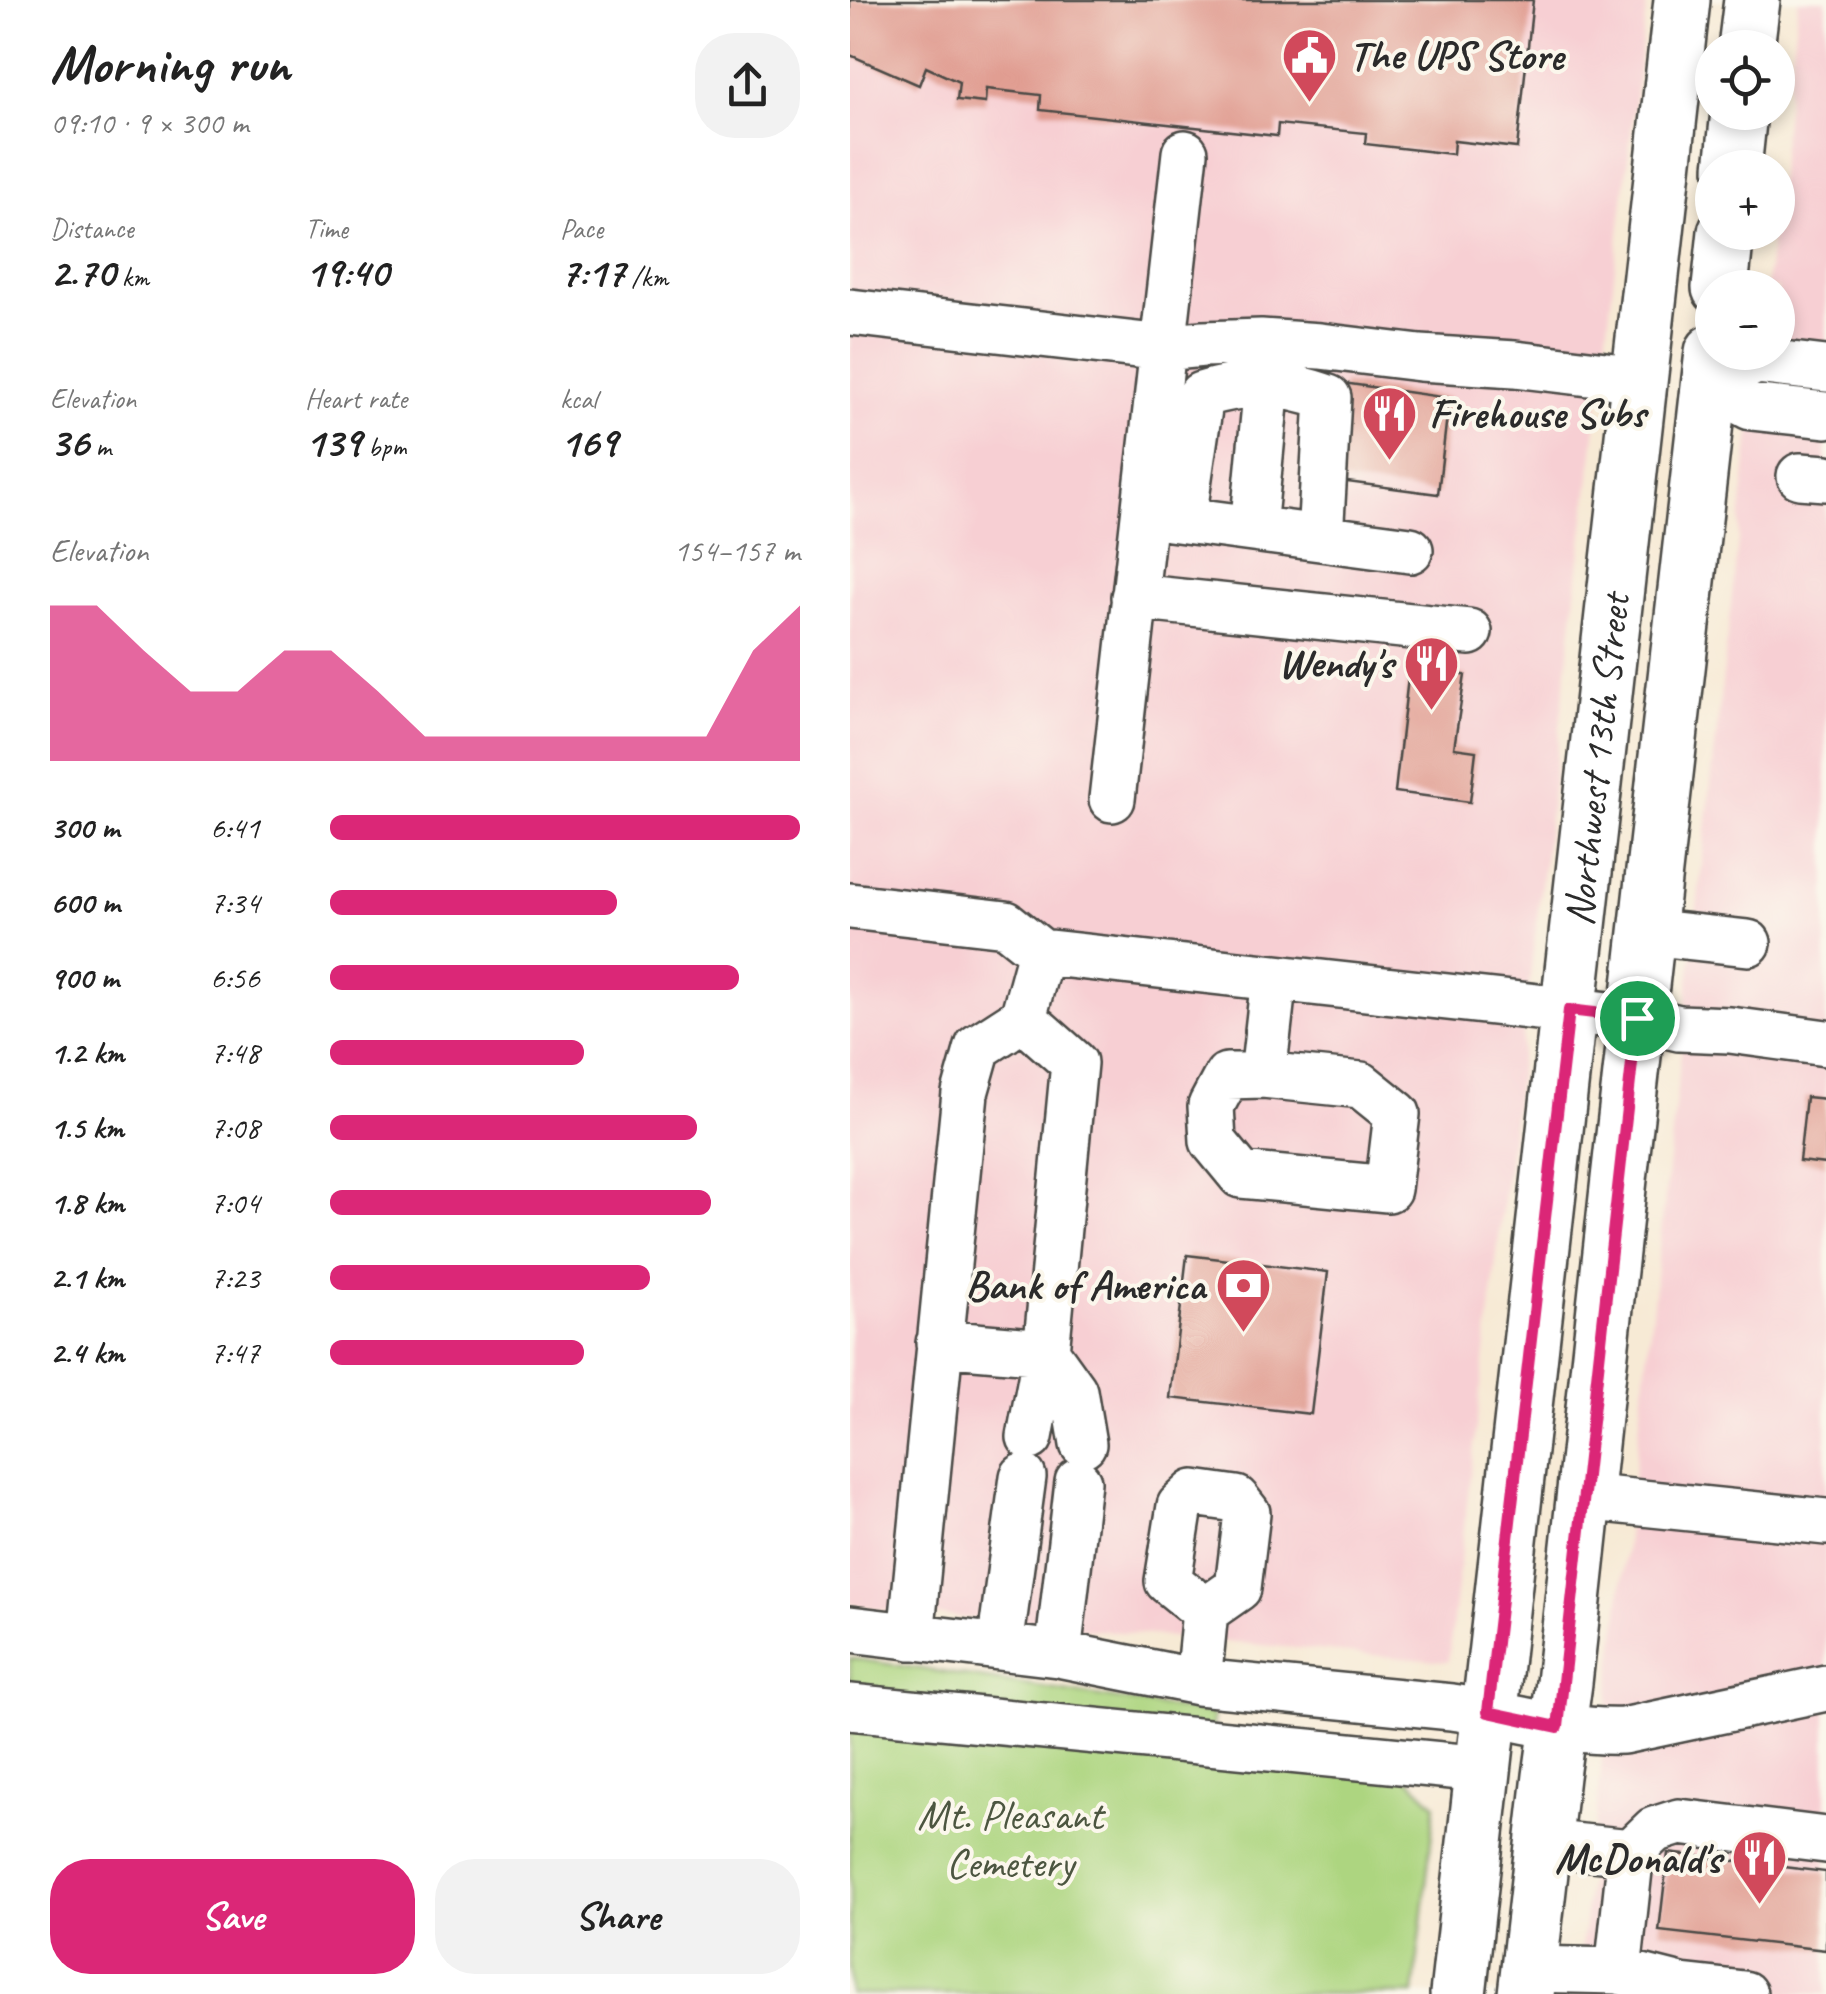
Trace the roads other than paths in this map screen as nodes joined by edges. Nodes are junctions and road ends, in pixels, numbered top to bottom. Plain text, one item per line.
1 (1682, 0) edge
2 (1752, 0) edge
3 (1748, 30) edge
4 (1184, 153) dead end
5 (850, 312) edge
6 (1163, 348) junction
7 (1795, 365) edge
8 (1826, 369) edge
9 (1704, 370) edge
10 (1711, 370) edge
11 (1712, 370) edge
12 (1639, 379) junction
13 (1267, 384) junction
14 (1826, 415) edge
15 (1163, 517) junction
16 (1254, 529) junction
17 (1320, 538) junction
18 (1410, 550) dead end
19 (1134, 597) junction
20 (1469, 632) dead end
21 (1112, 799) dead end
22 (850, 906) edge
23 (1647, 932) junction
24 (1748, 943) dead end
25 (1041, 952) junction
26 (1274, 978) junction
27 (1569, 1010) junction
28 (1023, 1018) junction
29 (1637, 1018) junction
30 (1826, 1043) edge
31 (1263, 1075) dead end
32 (939, 1343) junction
33 (1046, 1352) junction
34 (1584, 1497) junction
35 (1826, 1522) edge
36 (1205, 1611) dead end
37 (850, 1629) edge
38 (911, 1637) junction
39 (1000, 1647) junction
40 (1058, 1654) junction
41 (1198, 1682) junction
42 (1826, 1688) edge
43 (850, 1707) edge
44 (1488, 1712) junction
45 (1558, 1727) junction
46 (1482, 1769) junction
47 (1826, 1840) edge
48 (1543, 1843) junction
49 (1631, 1852) junction
50 (1618, 1971) junction
51 (1527, 1982) edge
52 (1458, 1994) edge
53 (1744, 1994) edge

1 - 12 main road, Northwest 13th Street
2 - 3 main road
4 - 6 street
5 - 6 street
6 - 12 street
6 - 15 street
7 - 8 street
9 - 12 main road
10 - 23 main road, Northwest 13th Street
11 - 14 street
12 - 27 main road, Northwest 13th Street
13 - 15 street
13 - 16 street
13 - 17 street
15 - 16 street
15 - 19 street
16 - 17 street
17 - 18 street
19 - 20 street
19 - 21 street
22 - 25 street
23 - 24 street
23 - 29 main road, Northwest 13th Street
25 - 26 street
25 - 28 street
26 - 27 street
26 - 31 street
27 - 29 street
27 - 44 main road, Northwest 13th Street
28 - 32 street
28 - 33 street
29 - 30 street
29 - 34 main road, Northwest 13th Street
32 - 33 street
32 - 38 street
33 - 39 street
33 - 40 street
34 - 35 street
34 - 45 main road, Northwest 13th Street
36 - 41 street
37 - 38 street
38 - 39 street
39 - 40 street
40 - 41 street
41 - 44 street
42 - 45 street
43 - 46 street
44 - 45 street
44 - 46 main road, Northwest 13th Street
45 - 48 main road, Northwest 13th Street
46 - 52 main road, Northwest 13th Street
47 - 49 street
48 - 49 street
48 - 51 main road, Northwest 13th Street
49 - 50 street
50 - 51 street
50 - 53 street

